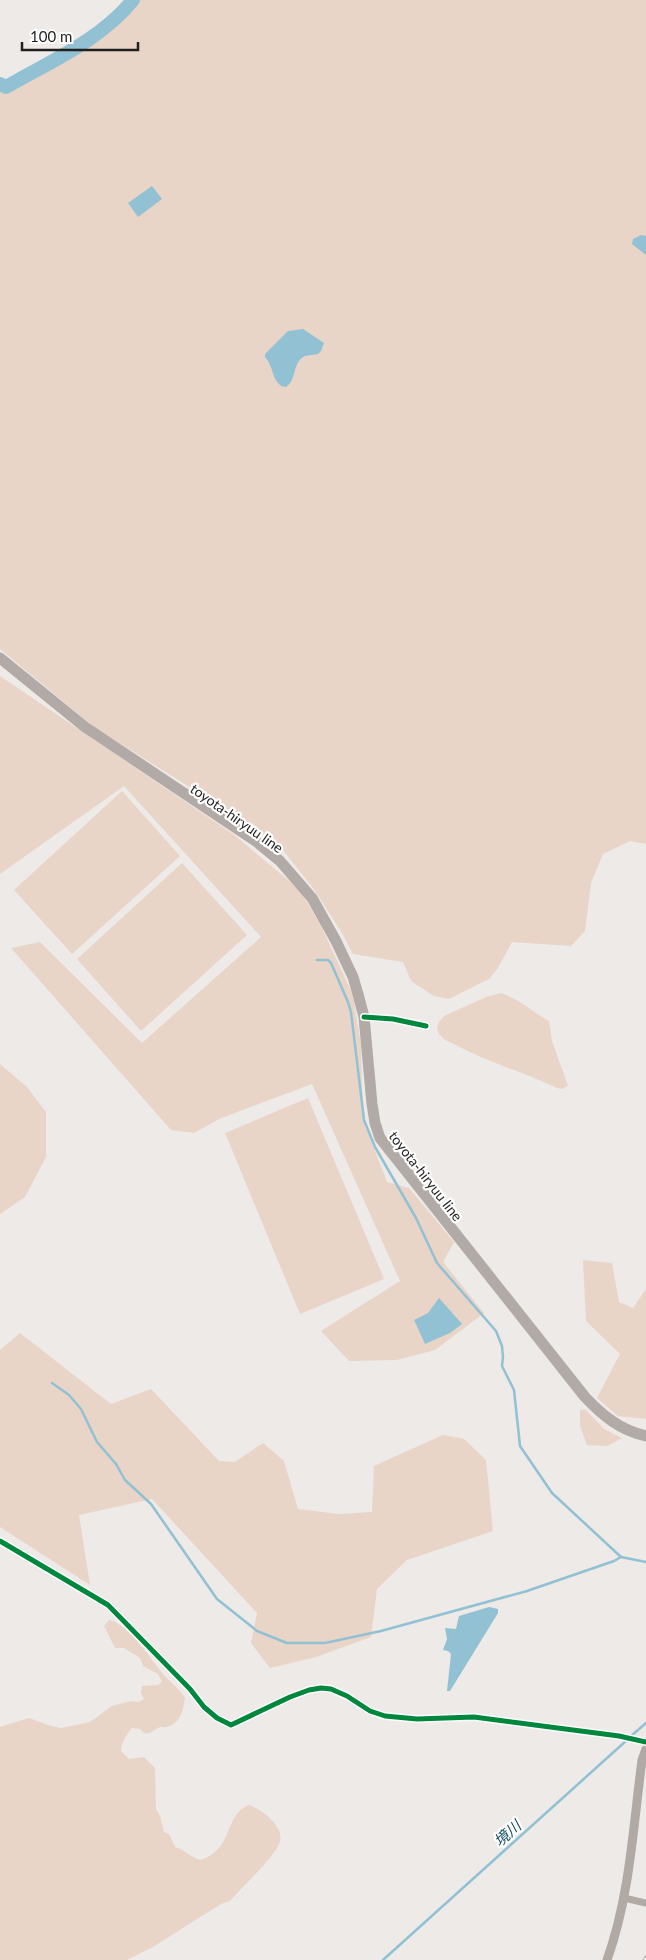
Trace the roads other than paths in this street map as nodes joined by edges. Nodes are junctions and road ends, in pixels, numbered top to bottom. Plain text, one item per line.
1 (0, 658) edge
2 (364, 1017) junction
3 (426, 1026) dead end
4 (646, 1436) edge
5 (0, 1541) edge
6 (646, 1742) edge
7 (646, 1749) edge
8 (624, 1898) junction
9 (646, 1903) edge
10 (607, 1960) edge

1 - 2 main road, toyota-hiryuu line
2 - 3 street
2 - 4 main road, toyota-hiryuu line
5 - 6 street
7 - 8 street
8 - 9 street
8 - 10 street

